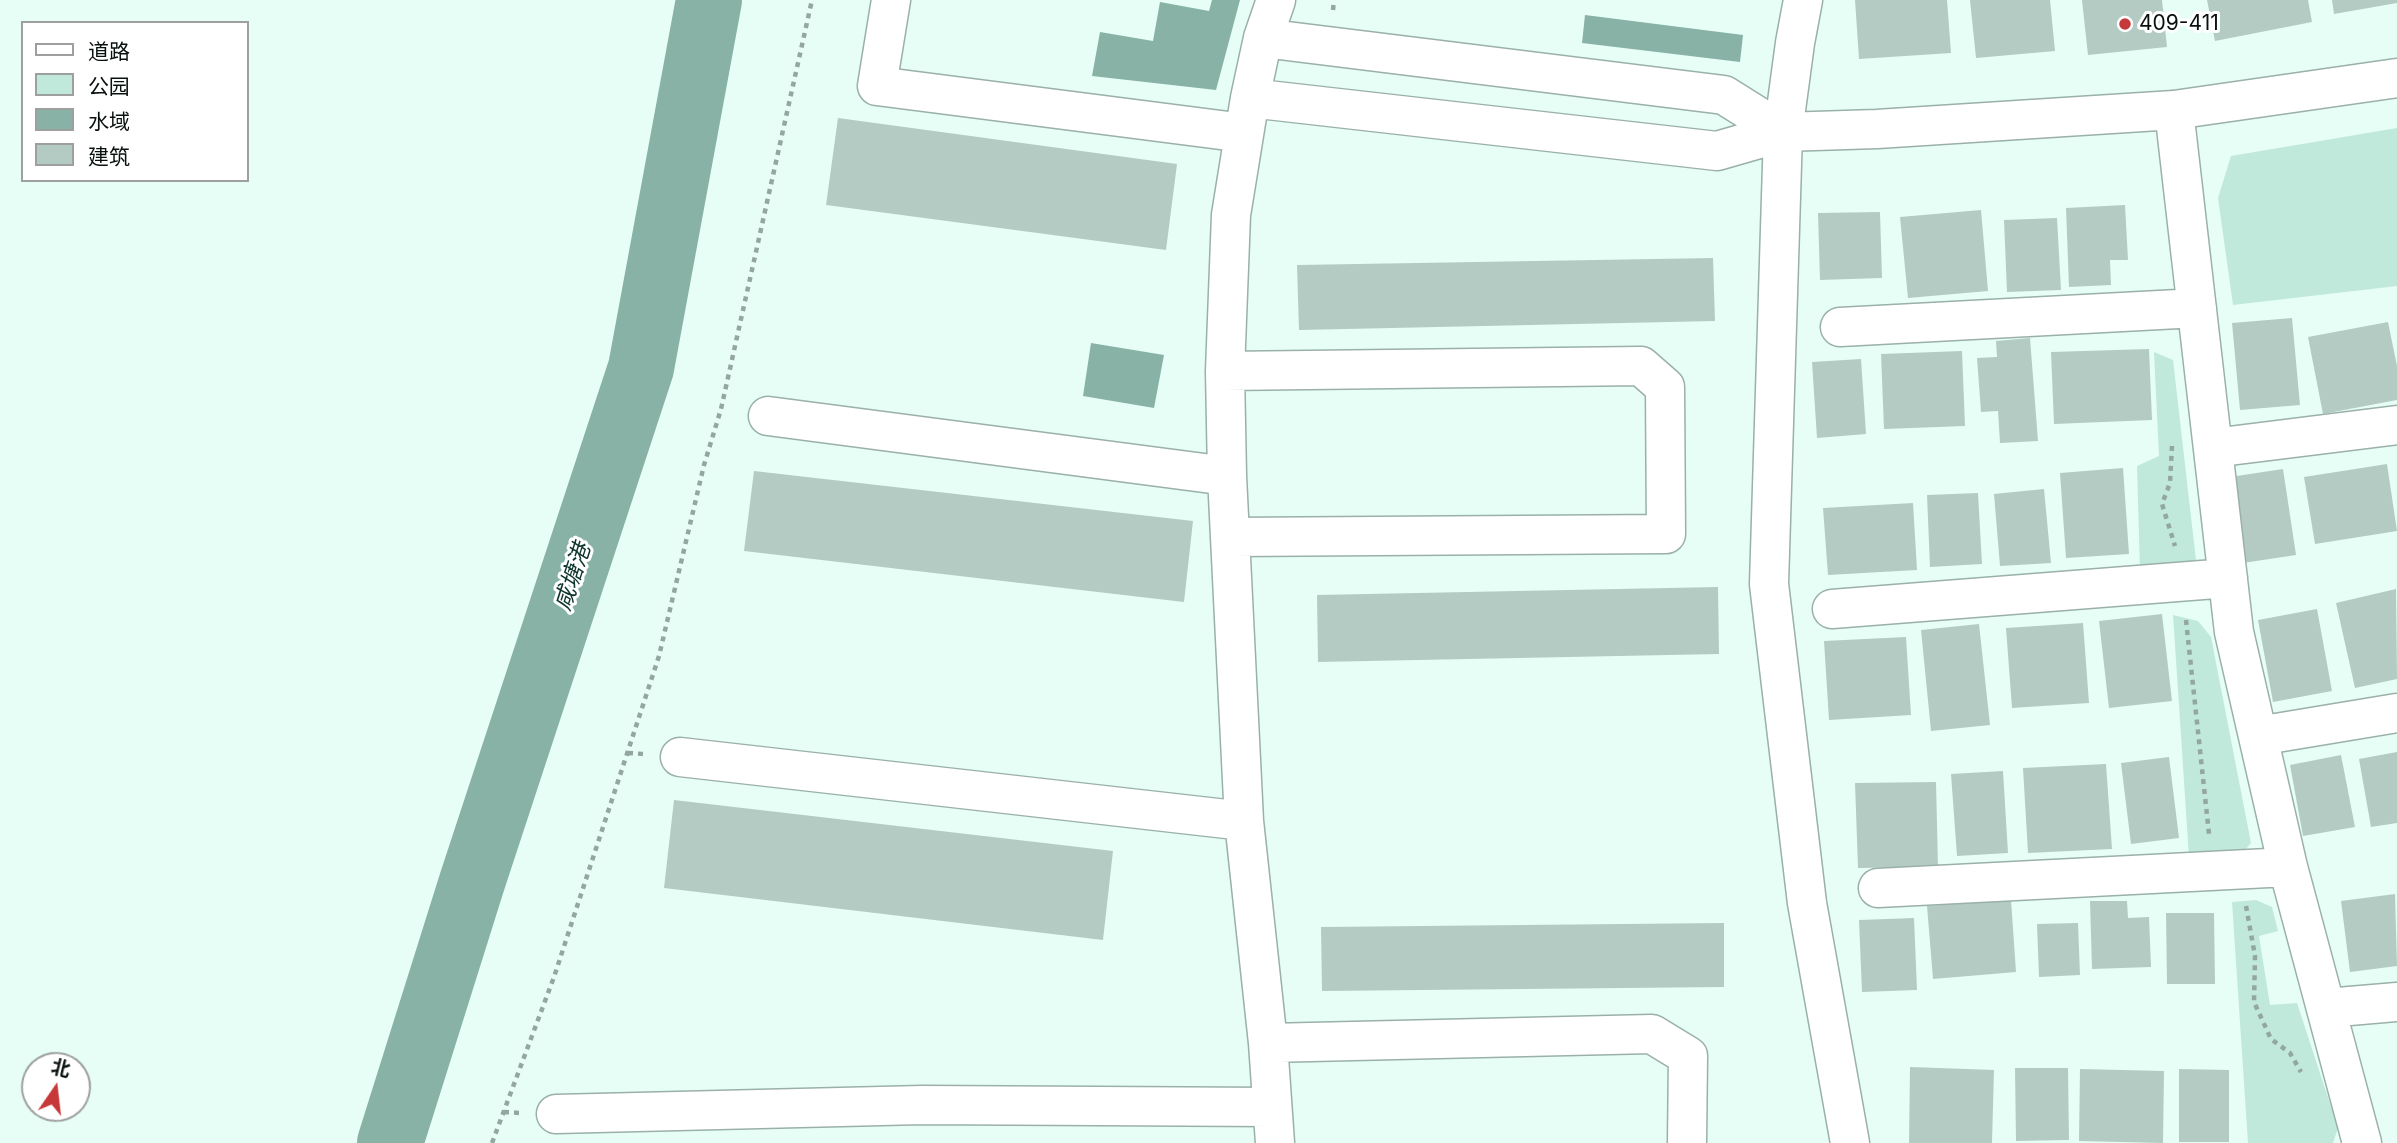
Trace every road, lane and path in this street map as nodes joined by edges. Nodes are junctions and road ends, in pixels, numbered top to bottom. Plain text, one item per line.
1 (812, 0) edge
2 (891, 0) edge
3 (1276, 0) edge
4 (1804, 0) edge
5 (1263, 38) junction
6 (2397, 78) edge
7 (2174, 110) junction
8 (1247, 115) junction
9 (1783, 132) junction
10 (2197, 308) junction
11 (1840, 327) dead end
12 (1225, 371) junction
13 (768, 416) dead end
14 (2397, 425) edge
15 (2172, 442) dead end
16 (2213, 448) junction
17 (1227, 476) junction
18 (1232, 537) junction
19 (2228, 578) junction
20 (2183, 582) junction
21 (1832, 609) dead end
22 (2397, 713) edge
23 (2258, 736) junction
24 (680, 757) dead end
25 (1244, 821) junction
26 (2288, 867) junction
27 (2224, 870) junction
28 (1878, 888) dead end
29 (2397, 1002) edge
30 (2326, 1008) junction
31 (1268, 1043) junction
32 (2306, 1081) dead end
33 (556, 1114) dead end
34 (1273, 1125) edge
35 (492, 1143) edge
36 (1688, 1143) edge
37 (1850, 1143) edge
38 (2362, 1143) edge

1 - 35 path
2 - 8 street
3 - 5 street
4 - 9 street
5 - 8 street
5 - 9 street
6 - 7 street
7 - 9 street
7 - 10 street
8 - 9 street
8 - 12 street
9 - 37 street
10 - 11 street
10 - 16 street
12 - 17 street
12 - 18 street
13 - 17 street
14 - 16 street
15 - 20 path
16 - 19 street
17 - 18 street
18 - 25 street
19 - 20 street
19 - 23 street
20 - 21 street
20 - 27 path
22 - 23 street
23 - 26 street
24 - 25 street
25 - 31 street
26 - 27 street
26 - 30 street
27 - 28 street
27 - 32 path
29 - 30 street
30 - 38 street
31 - 34 street
31 - 36 street
33 - 34 street

